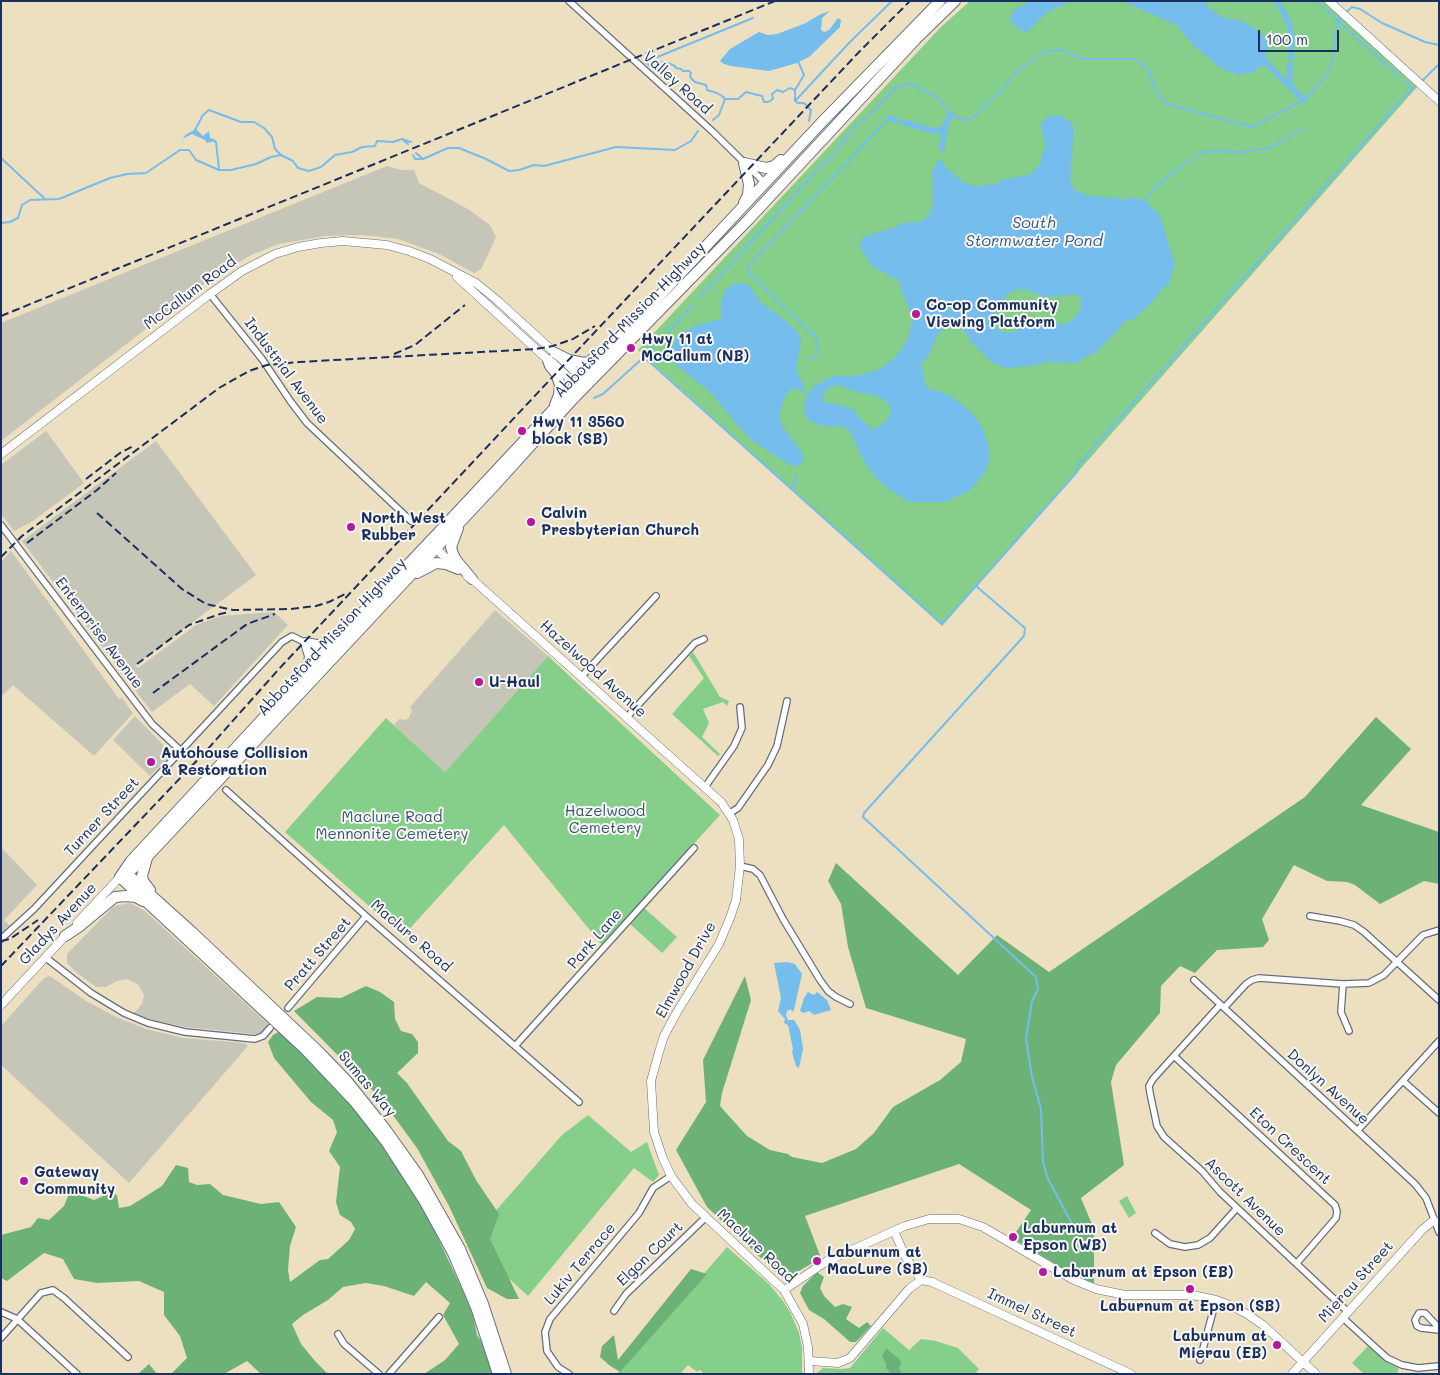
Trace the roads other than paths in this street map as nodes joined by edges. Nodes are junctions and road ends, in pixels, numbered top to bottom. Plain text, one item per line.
1 (569, 1) edge
2 (940, 1) edge
3 (954, 1) edge
4 (1329, 1) edge
5 (1439, 101) edge
6 (822, 122) junction
7 (744, 163) junction
8 (766, 184) junction
9 (736, 214) junction
10 (670, 291) junction
11 (210, 294) junction
12 (551, 356) junction
13 (582, 383) junction
14 (550, 413) junction
15 (1, 454) edge
16 (411, 521) dead end
17 (460, 522) junction
18 (1, 525) edge
19 (437, 534) junction
20 (435, 548) junction
21 (458, 568) junction
22 (405, 575) junction
23 (472, 579) junction
24 (656, 596) dead end
25 (704, 639) dead end
26 (306, 643) junction
27 (581, 677) junction
28 (294, 685) junction
29 (787, 701) dead end
30 (740, 708) dead end
31 (627, 717) junction
32 (181, 751) junction
33 (705, 787) junction
34 (226, 790) dead end
35 (730, 813) junction
36 (694, 848) dead end
37 (147, 857) junction
38 (740, 866) junction
39 (121, 877) junction
40 (366, 916) junction
41 (1310, 916) dead end
42 (179, 926) junction
43 (1439, 930) edge
44 (66, 936) junction
45 (1, 939) edge
46 (46, 957) junction
47 (1397, 962) junction
48 (1194, 980) dead end
49 (1342, 984) junction
50 (1439, 1000) edge
51 (850, 1004) dead end
52 (1, 1005) edge
53 (1222, 1007) junction
54 (288, 1008) dead end
55 (270, 1028) dead end
56 (1349, 1031) dead end
57 (1439, 1041) edge
58 (515, 1046) junction
59 (1174, 1056) junction
60 (1402, 1081) junction
61 (579, 1102) dead end
62 (1439, 1112) edge
63 (1358, 1130) junction
64 (671, 1176) junction
65 (1237, 1208) junction
66 (705, 1218) junction
67 (1436, 1218) edge
68 (894, 1231) junction
69 (1439, 1232) edge
70 (1155, 1233) dead end
71 (1296, 1263) junction
72 (921, 1280) junction
73 (784, 1290) junction
74 (1216, 1300) junction
75 (483, 1304) junction
76 (614, 1311) dead end
77 (1, 1312) edge
78 (1346, 1315) junction
79 (439, 1317) dead end
80 (17, 1319) junction
81 (338, 1334) dead end
82 (1, 1338) edge
83 (128, 1357) dead end
84 (1200, 1360) dead end
85 (810, 1361) junction
86 (1303, 1362) junction
87 (1439, 1366) edge
88 (500, 1372) edge
89 (77, 1374) edge
90 (379, 1374) edge
91 (389, 1374) edge
92 (511, 1374) edge
93 (569, 1374) edge
94 (809, 1374) edge
95 (1130, 1374) edge
96 (1292, 1374) edge
97 (1316, 1374) edge

1 - 7 street, Valley Road
2 - 6 highway, Abbotsford-Mission Highway
3 - 8 highway
3 - 10 highway, Abbotsford-Mission Highway
4 - 5 street
6 - 7 highway
6 - 8 highway, Abbotsford-Mission Highway
7 - 8 street, Valley Road
7 - 9 highway
8 - 9 highway, Abbotsford-Mission Highway
8 - 10 highway
9 - 10 highway, Abbotsford-Mission Highway
10 - 12 highway
10 - 13 highway, Abbotsford-Mission Highway
11 - 12 street, McCallum Road
11 - 15 street, McCallum Road
11 - 16 street, Industrial Avenue
12 - 13 street, McCallum Road
12 - 14 highway
13 - 14 highway, Abbotsford-Mission Highway
13 - 17 highway, Abbotsford-Mission Highway
14 - 19 highway, Abbotsford-Mission Highway
17 - 20 highway, Abbotsford-Mission Highway
17 - 23 highway
18 - 32 street, Enterprise Avenue
19 - 20 highway
19 - 22 highway, Abbotsford-Mission Highway
20 - 21 street, Hazelwood Avenue
20 - 22 highway, Abbotsford-Mission Highway
21 - 22 highway
21 - 23 street, Hazelwood Avenue
22 - 26 highway
22 - 28 highway, Abbotsford-Mission Highway
22 - 37 highway, Abbotsford-Mission Highway
23 - 27 street, Hazelwood Avenue
24 - 27 street
25 - 31 street
26 - 28 highway
26 - 32 street, Turner Street
27 - 31 street, Hazelwood Avenue
28 - 39 highway, Abbotsford-Mission Highway
29 - 35 street
30 - 33 street
31 - 33 street, Hazelwood Avenue
32 - 45 street, Turner Street
33 - 35 street, Hazelwood Avenue
34 - 40 street, Maclure Road
35 - 38 street, Elmwood Drive
36 - 58 street, Park Lane
37 - 39 highway, Abbotsford-Mission Highway
37 - 42 highway
38 - 51 street
38 - 64 street, Elmwood Drive
39 - 42 highway, Sumas Way
39 - 44 street, Gladys Avenue
40 - 54 street, Pratt Street
40 - 58 street, Maclure Road
41 - 47 street
42 - 44 highway
42 - 75 highway, Sumas Way
42 - 88 highway, Sumas Way
43 - 47 street
44 - 46 street, Gladys Avenue
46 - 52 street, Gladys Avenue
46 - 55 street
47 - 49 street
47 - 50 street
48 - 53 street, Donlyn Avenue
49 - 53 street
49 - 56 street
53 - 59 street
53 - 63 street, Donlyn Avenue
57 - 60 street
58 - 61 street, Maclure Road
59 - 65 street, Ascott Avenue
59 - 71 street, Eton Crescent
60 - 62 street
60 - 63 street
63 - 67 street, Donlyn Avenue
64 - 66 street, Maclure Road
64 - 93 street, Lukiv Terrace
65 - 70 street
65 - 71 street, Ascott Avenue
66 - 73 street, Maclure Road
66 - 76 street, Elgon Court
67 - 69 street
67 - 78 street, Mierau Street
68 - 72 street
68 - 73 street
68 - 74 street
71 - 78 street, Ascott Avenue
72 - 85 street
72 - 95 street, Immel Street
73 - 85 street, Maclure Road
74 - 84 street
74 - 86 street
75 - 88 highway, Sumas Way
75 - 92 highway
77 - 80 street
78 - 86 street, Mierau Street
78 - 87 street, Ascott Avenue
79 - 91 street
80 - 82 street
80 - 83 street
80 - 89 street
81 - 90 street
85 - 94 street, Maclure Road
86 - 96 street, Mierau Street
86 - 97 street

